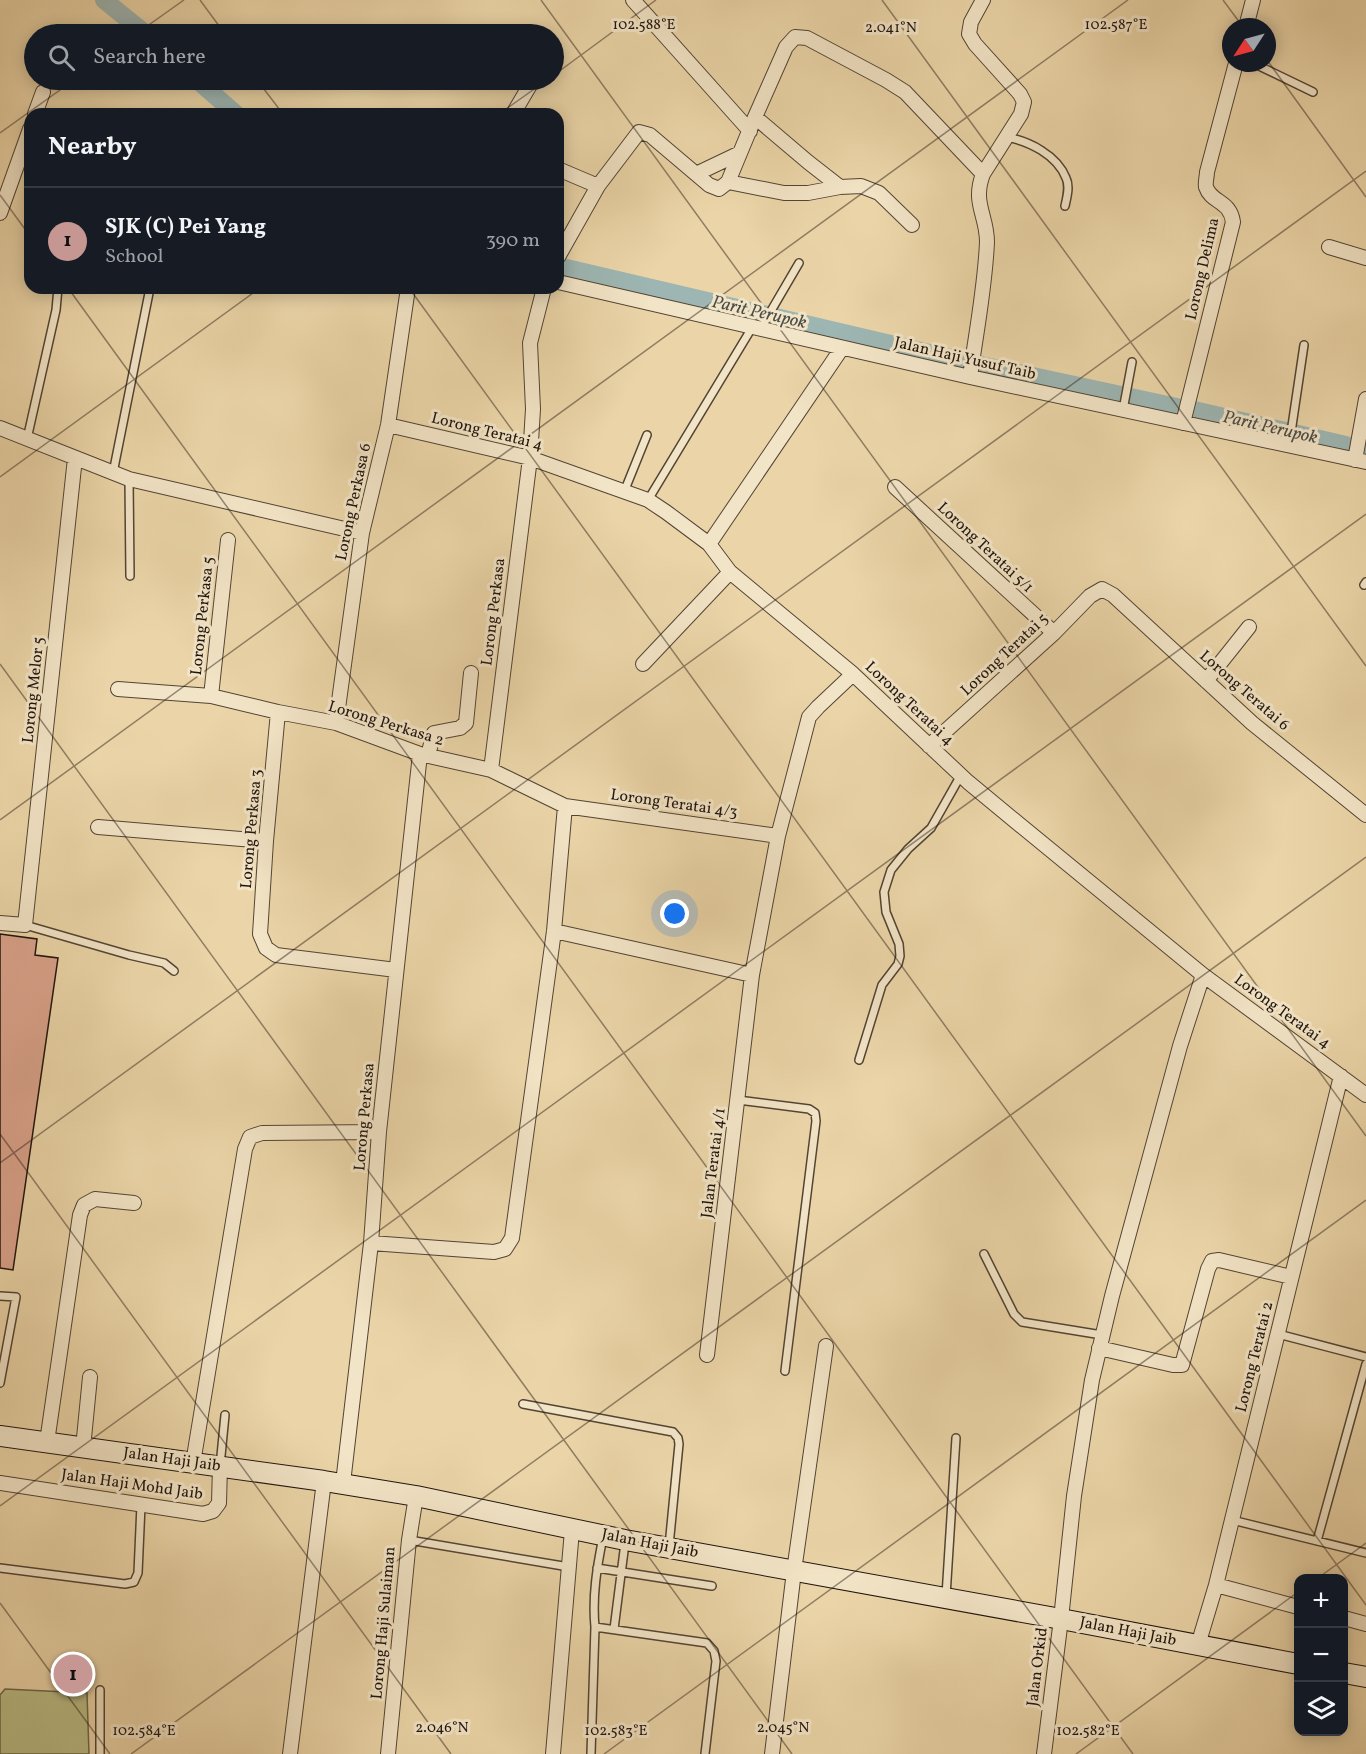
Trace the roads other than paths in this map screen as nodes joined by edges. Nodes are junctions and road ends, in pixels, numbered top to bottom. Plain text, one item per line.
1 (633, 0) edge
2 (983, 0) edge
3 (1253, 0) edge
4 (1248, 18) edge
5 (1234, 72) edge
6 (1272, 72) edge
7 (527, 90) edge
8 (43, 92) dead end
9 (1313, 92) dead end
10 (37, 108) edge
11 (517, 108) edge
12 (755, 117) junction
13 (750, 131) junction
14 (1006, 137) junction
15 (24, 146) edge
16 (740, 153) junction
17 (564, 172) edge
18 (696, 174) junction
19 (982, 174) junction
20 (728, 182) junction
21 (597, 186) junction
22 (840, 187) junction
23 (1065, 206) dead end
24 (0, 213) edge
25 (912, 225) dead end
26 (564, 246) edge
27 (1329, 247) dead end
28 (1366, 258) edge
29 (799, 263) dead end
30 (564, 283) edge
31 (57, 294) edge
32 (149, 294) edge
33 (407, 294) edge
34 (542, 294) edge
35 (759, 326) junction
36 (1304, 345) dead end
37 (842, 348) junction
38 (1132, 362) dead end
39 (969, 377) junction
40 (1366, 399) edge
41 (1123, 407) junction
42 (1183, 423) junction
43 (388, 425) junction
44 (0, 428) edge
45 (647, 435) dead end
46 (27, 439) junction
47 (1289, 443) junction
48 (75, 458) junction
49 (530, 458) junction
50 (1361, 461) edge
51 (113, 473) junction
52 (129, 479) junction
53 (895, 487) dead end
54 (624, 492) junction
55 (648, 501) junction
56 (362, 533) junction
57 (228, 540) dead end
58 (709, 544) junction
59 (730, 572) junction
60 (130, 576) dead end
61 (1102, 589) joint
62 (1249, 627) dead end
63 (1054, 633) junction
64 (643, 664) dead end
65 (471, 673) dead end
66 (854, 674) junction
67 (1206, 681) junction
68 (118, 689) dead end
69 (211, 696) junction
70 (278, 712) junction
71 (336, 723) junction
72 (929, 746) junction
73 (424, 754) junction
74 (491, 770) junction
75 (961, 775) junction
76 (565, 806) junction
77 (1366, 815) edge
78 (98, 827) dead end
79 (778, 836) junction
80 (266, 841) junction
81 (0, 923) edge
82 (26, 925) junction
83 (554, 931) junction
84 (174, 970) dead end
85 (396, 970) junction
86 (752, 975) junction
87 (1203, 975) junction
88 (859, 1060) dead end
89 (1341, 1076) junction
90 (1366, 1095) edge
91 (738, 1100) junction
92 (379, 1132) junction
93 (134, 1203) dead end
94 (371, 1243) junction
95 (984, 1254) dead end
96 (1291, 1277) junction
97 (0, 1296) edge
98 (1278, 1334) junction
99 (4, 1338) edge
100 (1100, 1342) junction
101 (826, 1346) dead end
102 (707, 1355) dead end
103 (1366, 1357) edge
104 (1366, 1364) edge
105 (786, 1371) dead end
106 (90, 1377) dead end
107 (0, 1382) edge
108 (523, 1404) dead end
109 (225, 1415) dead end
110 (0, 1436) edge
111 (956, 1438) dead end
112 (47, 1442) junction
113 (83, 1448) junction
114 (193, 1463) junction
115 (220, 1466) junction
116 (334, 1482) junction
117 (0, 1483) edge
118 (416, 1496) junction
119 (141, 1505) junction
120 (1232, 1520) junction
121 (572, 1530) junction
122 (603, 1536) junction
123 (409, 1540) junction
124 (625, 1540) junction
125 (1317, 1540) junction
126 (669, 1548) junction
127 (1366, 1553) edge
128 (569, 1567) junction
129 (0, 1568) edge
130 (597, 1568) junction
131 (621, 1571) junction
132 (794, 1571) junction
133 (1216, 1585) junction
134 (712, 1586) dead end
135 (946, 1598) junction
136 (1294, 1605) edge
137 (1061, 1619) junction
138 (1348, 1619) edge
139 (1366, 1624) edge
140 (595, 1627) junction
141 (614, 1629) junction
142 (1198, 1645) junction
143 (1294, 1663) edge
144 (1348, 1674) edge
145 (1366, 1677) edge
146 (100, 1690) dead end
147 (100, 1754) edge
148 (290, 1754) edge
149 (388, 1754) edge
150 (552, 1754) edge
151 (591, 1754) edge
152 (705, 1754) edge
153 (772, 1754) edge
154 (1044, 1754) edge

1 - 13 street
2 - 14 street
3 - 4 street
5 - 42 street, Lorong Delima
6 - 9 lane
7 - 11 street
8 - 10 street
12 - 13 street
12 - 19 street
12 - 22 street
13 - 16 street
14 - 19 street
14 - 23 lane
15 - 24 street
16 - 18 street
16 - 20 street
17 - 21 street
18 - 20 street
18 - 21 street
19 - 39 street
20 - 22 street
21 - 26 street
22 - 25 street
27 - 28 street
29 - 35 lane
30 - 35 street, Jalan Haji Yusuf Taib
31 - 46 lane
32 - 51 lane
33 - 43 street, Lorong Perkasa 6
34 - 49 street, Lorong Perkasa
35 - 37 street, Jalan Haji Yusuf Taib
35 - 55 lane
36 - 47 lane
37 - 39 street, Jalan Haji Yusuf Taib
37 - 58 street
38 - 41 lane
39 - 41 street, Jalan Haji Yusuf Taib
40 - 50 street
41 - 42 street, Jalan Haji Yusuf Taib
42 - 47 street, Jalan Haji Yusuf Taib
43 - 49 street, Lorong Teratai 4
43 - 56 street, Lorong Perkasa 6
44 - 46 street
45 - 54 lane
46 - 48 street
47 - 50 street, Jalan Haji Yusuf Taib
48 - 51 street
48 - 82 street, Lorong Melor 5
49 - 54 street, Lorong Teratai 4
49 - 74 street, Lorong Perkasa
51 - 52 street
52 - 56 street
52 - 60 lane
53 - 63 street, Lorong Teratai 5/1
54 - 55 street, Lorong Teratai 4
55 - 58 street, Lorong Teratai 4
56 - 71 street, Lorong Perkasa 6
57 - 69 street, Lorong Perkasa 5
58 - 59 street, Lorong Teratai 4
59 - 64 street
59 - 66 street, Lorong Teratai 4
61 - 63 street, Lorong Teratai 5
61 - 67 street, Lorong Teratai 6
62 - 67 street
63 - 72 street, Lorong Teratai 5
65 - 73 street
66 - 72 street, Lorong Teratai 4
66 - 79 street, Jalan Teratai 4/1
67 - 77 street, Lorong Teratai 6
68 - 69 street, Lorong Perkasa 2
69 - 70 street, Lorong Perkasa 2
70 - 71 street, Lorong Perkasa 2
70 - 80 street, Lorong Perkasa 3
71 - 73 street, Lorong Perkasa 2
72 - 75 street, Lorong Teratai 4
73 - 74 street, Lorong Perkasa 2
73 - 85 street, Lorong Perkasa
74 - 76 street, Lorong Perkasa 2
75 - 87 street, Lorong Teratai 4
75 - 88 lane
76 - 79 street, Lorong Teratai 4/3
76 - 83 street
78 - 80 street
79 - 86 street, Jalan Teratai 4/1
80 - 85 street, Lorong Perkasa 3
81 - 82 street
82 - 84 lane
83 - 86 street
83 - 94 street
85 - 92 street, Lorong Perkasa
86 - 91 street, Jalan Teratai 4/1
87 - 89 street, Lorong Teratai 4
87 - 100 street, Jalan Orkid
89 - 90 street, Lorong Teratai 4
89 - 96 street, Lorong Teratai 2
91 - 102 street, Jalan Teratai 4/1
91 - 105 lane
92 - 94 street, Lorong Perkasa
92 - 114 street
93 - 112 street
94 - 116 street, Lorong Perkasa
95 - 100 lane
96 - 98 street, Lorong Teratai 2
96 - 100 street
97 - 99 lane
98 - 103 lane
98 - 120 street, Lorong Teratai 2
99 - 107 lane
100 - 137 street, Jalan Orkid
101 - 132 street
104 - 125 lane
106 - 113 street
108 - 126 lane
109 - 115 lane
110 - 112 street, Jalan Haji Jaib
111 - 135 lane
112 - 113 street, Jalan Haji Jaib
113 - 114 street, Jalan Haji Jaib
114 - 115 street, Jalan Haji Jaib
115 - 116 street, Jalan Haji Jaib
115 - 119 street, Jalan Haji Mohd Jaib
116 - 118 street, Jalan Haji Jaib
116 - 148 street, Lorong Perkasa
117 - 119 street, Jalan Haji Mohd Jaib
118 - 121 street, Jalan Haji Jaib
118 - 123 street, Lorong Haji Sulaiman
119 - 129 lane
120 - 125 lane
120 - 133 street, Lorong Teratai 2
121 - 122 street, Jalan Haji Jaib
121 - 128 street
122 - 124 street, Jalan Haji Jaib
122 - 130 lane
123 - 128 lane
123 - 149 street, Lorong Haji Sulaiman
124 - 126 street, Jalan Haji Jaib
124 - 131 lane
125 - 127 lane
126 - 132 street, Jalan Haji Jaib
128 - 150 street
130 - 131 lane
130 - 140 lane
131 - 134 lane
131 - 141 lane
132 - 135 street, Jalan Haji Jaib
132 - 153 street
133 - 136 street
133 - 142 street, Lorong Teratai 2
135 - 137 street, Jalan Haji Jaib
137 - 142 street, Jalan Haji Jaib
137 - 154 street, Jalan Orkid
138 - 139 street
140 - 141 lane
140 - 151 lane
141 - 152 lane
142 - 143 street, Jalan Haji Jaib
144 - 145 street
146 - 147 lane

